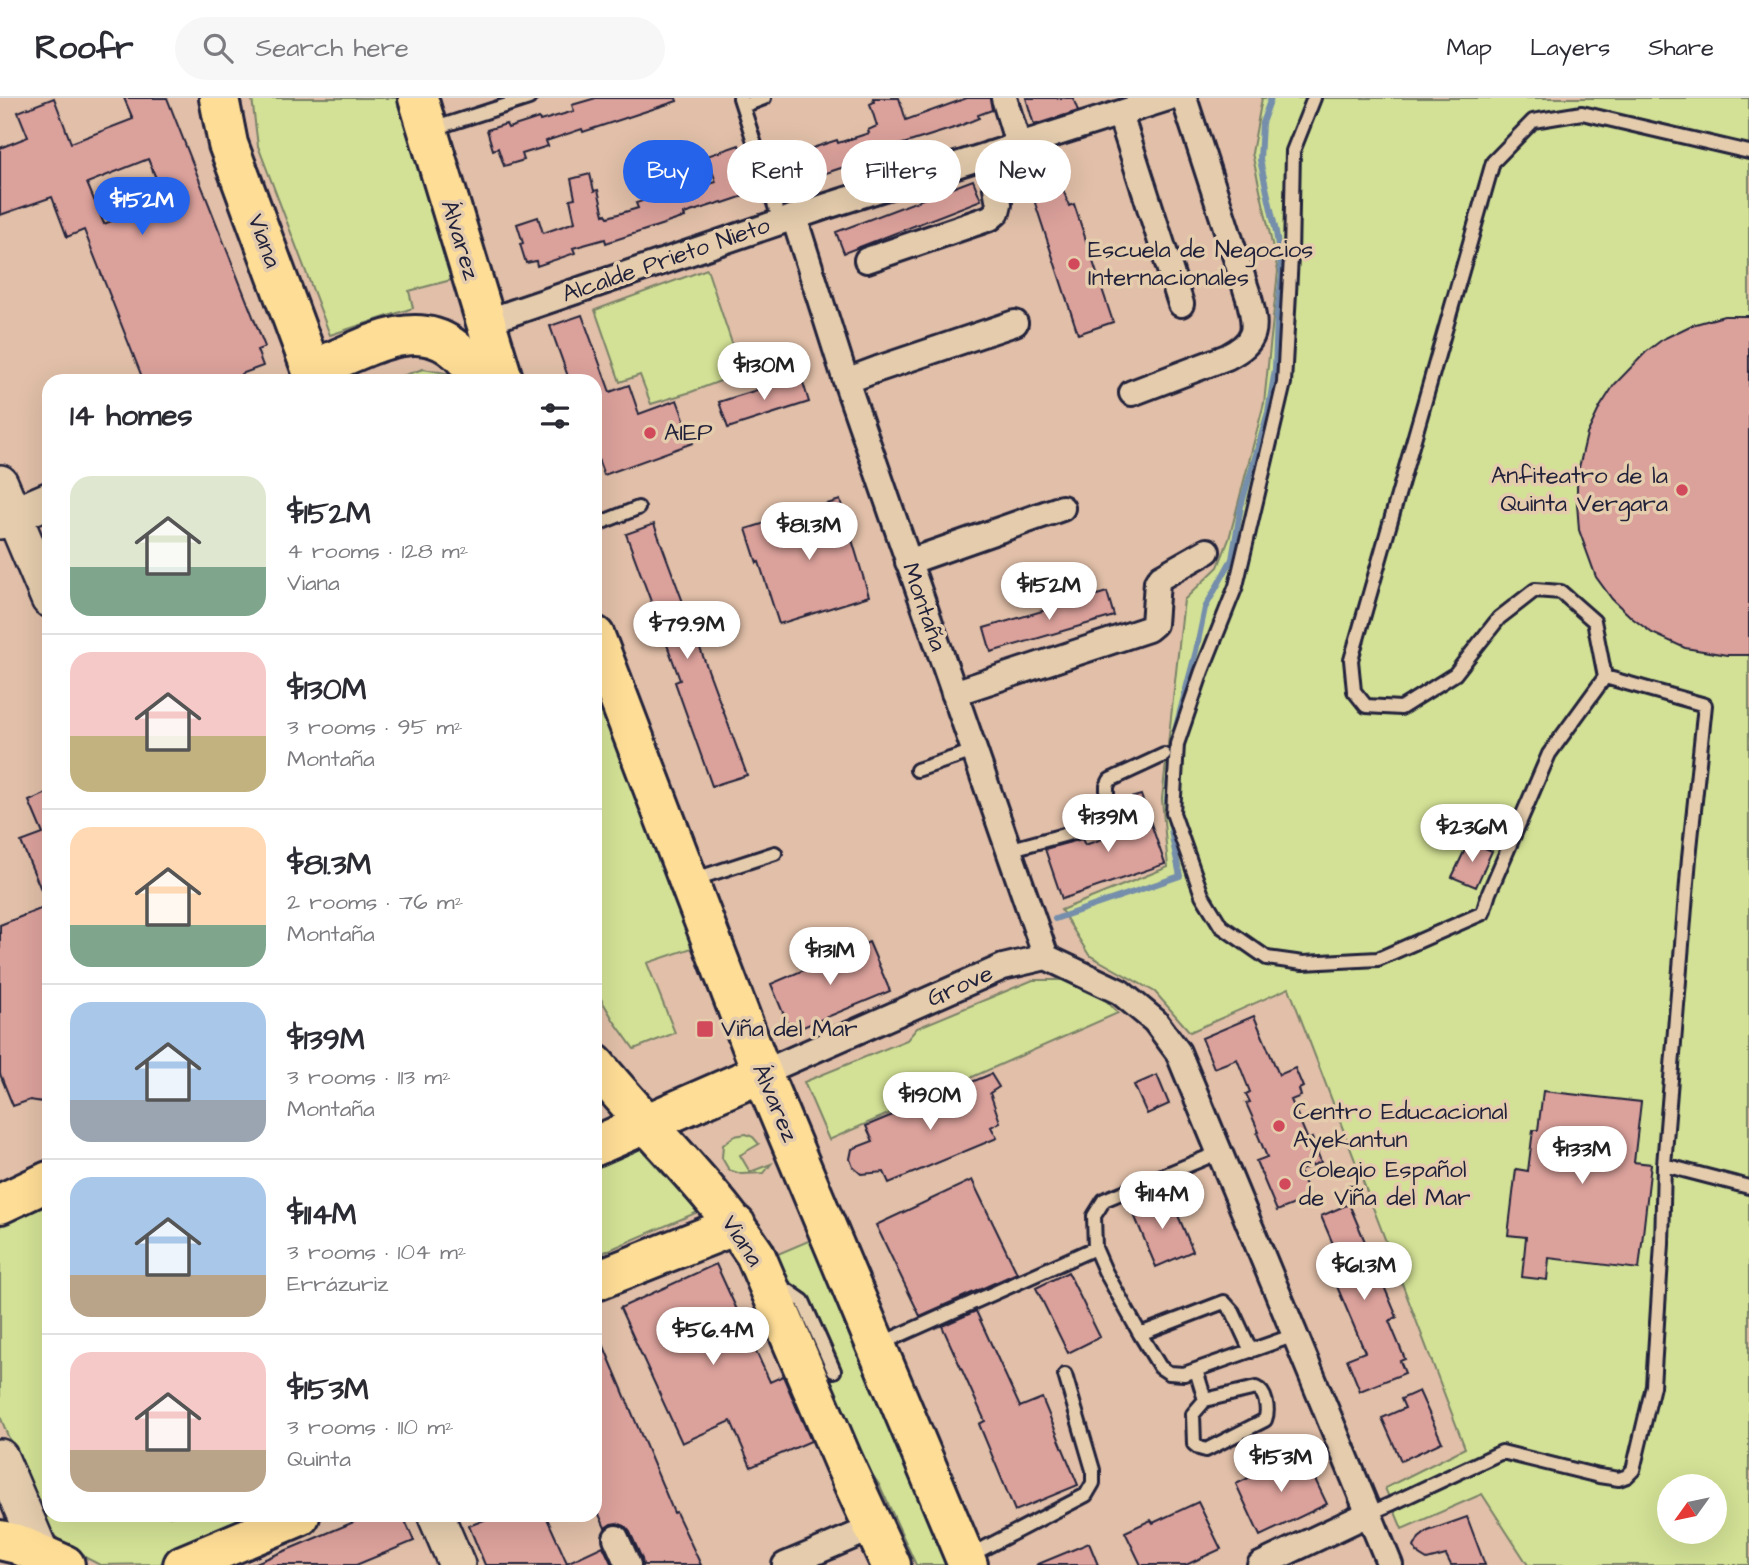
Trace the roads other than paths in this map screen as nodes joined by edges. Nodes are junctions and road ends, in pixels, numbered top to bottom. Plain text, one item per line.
1 (202, 98) edge
2 (219, 98) edge
3 (529, 98) edge
4 (764, 98) edge
5 (1004, 98) edge
6 (1168, 98) edge
7 (1184, 98) edge
8 (1314, 98) edge
9 (742, 102) edge
10 (423, 114) edge
11 (1120, 114) junction
12 (1017, 140) edge
13 (1034, 140) edge
14 (228, 145) junction
15 (1749, 152) edge
16 (975, 159) edge
17 (999, 203) edge
18 (787, 219) junction
19 (867, 260) dead end
20 (1181, 304) dead end
21 (485, 322) junction
22 (1015, 323) dead end
23 (308, 374) edge
24 (317, 374) edge
25 (477, 374) edge
26 (501, 374) edge
27 (846, 381) junction
28 (1132, 393) dead end
29 (0, 483) edge
30 (42, 503) edge
31 (638, 508) dead end
32 (1062, 508) dead end
33 (7, 519) edge
34 (602, 522) edge
35 (1207, 551) dead end
36 (908, 562) junction
37 (42, 586) edge
38 (602, 654) edge
39 (1605, 677) junction
40 (954, 693) junction
41 (974, 751) junction
42 (1164, 755) dead end
43 (917, 770) dead end
44 (1009, 850) junction
45 (775, 853) dead end
46 (688, 881) junction
47 (1046, 957) junction
48 (602, 1072) edge
49 (762, 1073) junction
50 (645, 1123) junction
51 (602, 1143) edge
52 (1220, 1152) junction
53 (1664, 1165) junction
54 (42, 1184) edge
55 (1749, 1187) edge
56 (0, 1204) edge
57 (736, 1225) junction
58 (1095, 1248) junction
59 (763, 1272) junction
60 (602, 1278) edge
61 (1140, 1334) junction
62 (1295, 1335) junction
63 (877, 1345) junction
64 (1251, 1351) junction
65 (1196, 1370) junction
66 (834, 1371) dead end
67 (1065, 1375) dead end
68 (1205, 1400) junction
69 (0, 1457) edge
70 (1368, 1514) junction
71 (286, 1522) edge
72 (439, 1522) edge
73 (874, 1527) junction
74 (616, 1538) dead end
75 (0, 1540) edge
76 (46, 1562) edge
77 (967, 1562) edge
78 (183, 1565) edge
79 (457, 1565) edge
80 (628, 1565) edge
81 (785, 1565) edge
82 (891, 1565) edge
83 (1260, 1565) edge
84 (1390, 1565) edge

1 - 14 main road
2 - 14 main road, Viana
3 - 10 lane
4 - 9 lane
5 - 12 street
6 - 11 street, Alcalde Prieto Nieto
7 - 28 street
8 - 39 lane
9 - 18 lane
10 - 21 main road, Álvarez
11 - 13 street, Alcalde Prieto Nieto
11 - 20 street
14 - 23 main road, Viana
15 - 39 lane
16 - 18 street, Alcalde Prieto Nieto
17 - 19 street
18 - 21 street, Alcalde Prieto Nieto
18 - 27 street, Montaña
21 - 26 main road, Álvarez
22 - 27 street
24 - 25 main road
27 - 36 street, Montaña
29 - 33 main road
30 - 33 main road
31 - 34 lane
32 - 36 street
33 - 37 main road
35 - 40 street
36 - 40 street, Montaña
38 - 46 main road, Álvarez
39 - 53 lane
40 - 41 street, Montaña
41 - 43 lane
41 - 44 street, Montaña
42 - 44 lane
44 - 47 street, Montaña
45 - 46 lane
46 - 49 main road, Álvarez
47 - 49 street, Grove
47 - 52 street
48 - 50 main road, Viana
49 - 50 main road
49 - 63 main road, Álvarez
50 - 51 main road
50 - 57 main road, Viana
52 - 58 lane
52 - 62 street
53 - 55 lane
53 - 70 lane
54 - 56 main road
57 - 59 main road, Viana
57 - 60 main road
58 - 61 lane
58 - 63 lane
59 - 66 lane
59 - 73 main road, Viana
61 - 64 lane
61 - 65 lane
62 - 64 lane
62 - 70 street
63 - 77 main road, Álvarez
64 - 65 lane
65 - 68 lane
67 - 77 lane
68 - 68 lane
69 - 76 main road
70 - 83 street
70 - 84 street
71 - 78 main road
72 - 79 main road
73 - 81 street
73 - 82 main road, Viana
74 - 80 street
75 - 76 main road

